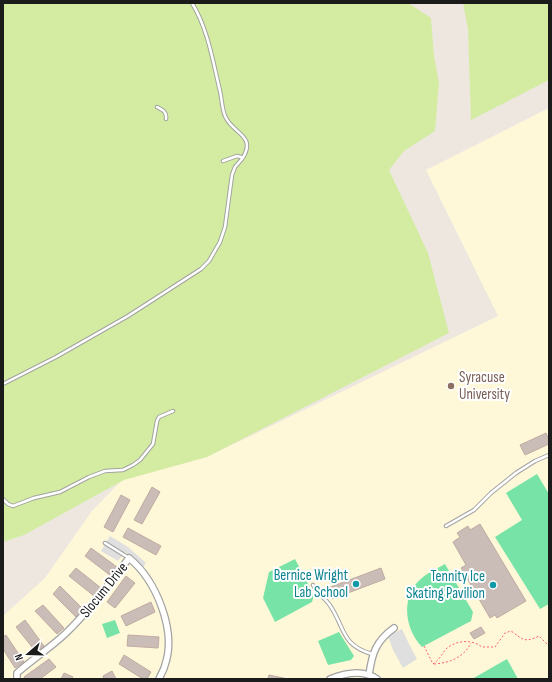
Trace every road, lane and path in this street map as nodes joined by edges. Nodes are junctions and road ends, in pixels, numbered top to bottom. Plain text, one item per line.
1 (192, 3) edge
2 (157, 107) dead end
3 (166, 120) dead end
4 (242, 159) junction
5 (223, 161) dead end
6 (3, 384) edge
7 (172, 411) dead end
8 (549, 455) edge
9 (3, 499) edge
10 (446, 526) dead end
11 (105, 543) dead end
12 (129, 558) junction
13 (313, 585) dead end
14 (394, 628) dead end
15 (472, 642) junction
16 (424, 646) dead end
17 (549, 646) edge
18 (373, 654) junction
19 (433, 664) junction
20 (369, 675) junction
21 (17, 679) edge
22 (159, 679) edge
23 (330, 679) edge
24 (377, 679) edge

1 - 4 lane
2 - 3 lane
4 - 5 lane
4 - 6 lane
7 - 9 lane
8 - 10 lane
11 - 12 lane
12 - 21 street, Slocum Drive
12 - 22 street, Slocum Drive
13 - 18 lane
14 - 18 street
15 - 17 path
15 - 19 path
15 - 19 path
16 - 19 path
18 - 20 street
20 - 23 street
20 - 24 street

